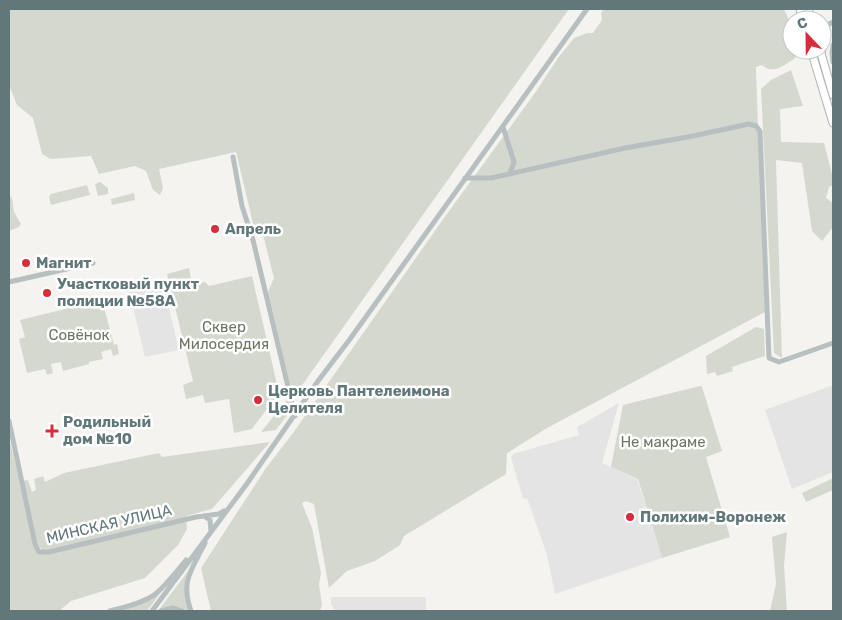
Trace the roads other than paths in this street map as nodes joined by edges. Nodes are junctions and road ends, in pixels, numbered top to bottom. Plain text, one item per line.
1 (587, 9) edge
2 (833, 45) edge
3 (814, 60) edge
4 (823, 60) edge
5 (833, 62) edge
6 (833, 95) edge
7 (833, 123) edge
8 (503, 127) junction
9 (233, 157) dead end
10 (510, 173) junction
11 (465, 178) junction
12 (93, 263) dead end
13 (9, 282) edge
14 (833, 343) edge
15 (295, 416) junction
16 (9, 422) edge
17 (226, 510) junction
18 (203, 516) junction
19 (211, 532) junction
20 (205, 540) junction
21 (110, 611) edge
22 (152, 611) edge
23 (161, 611) edge
24 (182, 611) edge
25 (191, 611) edge

1 - 8 street
2 - 5 street
3 - 7 highway
4 - 6 highway
8 - 10 street
8 - 11 street
9 - 15 street
10 - 11 street
10 - 14 street
11 - 15 street
12 - 13 street
15 - 17 street
16 - 18 street, МИНСКАЯ УЛИЦА
17 - 18 street, МИНСКАЯ УЛИЦА
17 - 19 street
18 - 19 street
19 - 20 street
19 - 25 street
20 - 21 street
20 - 22 street
23 - 24 street

